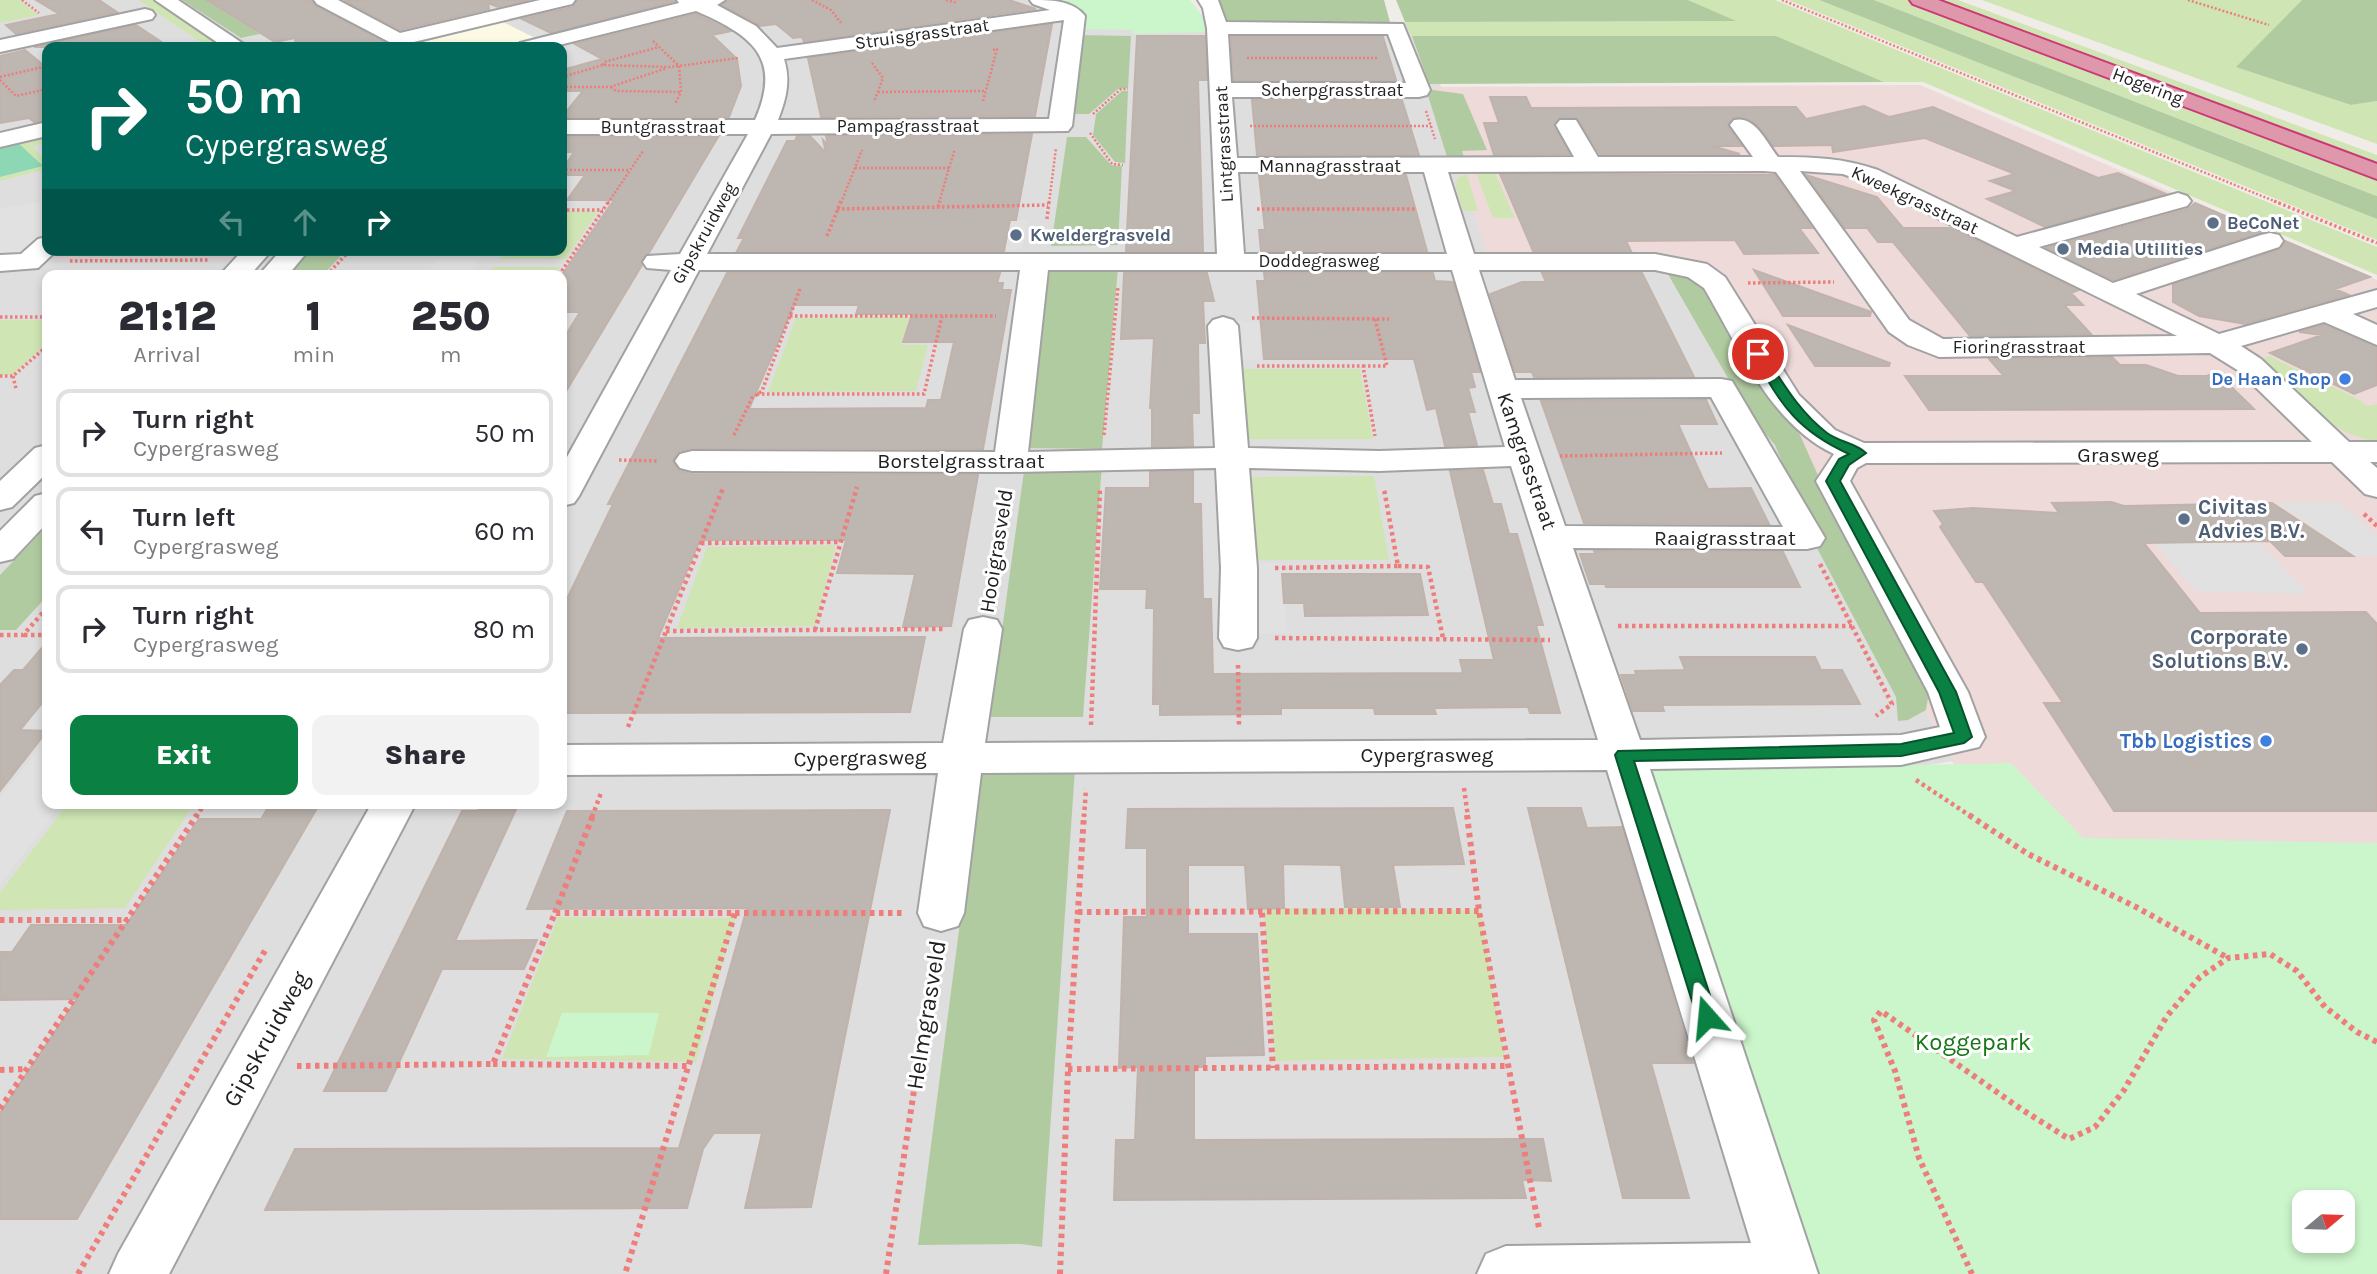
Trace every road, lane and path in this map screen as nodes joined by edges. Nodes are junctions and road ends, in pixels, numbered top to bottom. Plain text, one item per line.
1 (124, 0) edge
2 (165, 0) edge
3 (324, 0) edge
4 (565, 0) edge
5 (1040, 0) edge
6 (1208, 0) edge
7 (1782, 0) edge
8 (1920, 0) edge
9 (1966, 0) edge
10 (2188, 0) edge
11 (700, 2) edge
12 (1073, 13) junction
13 (506, 20) dead end
14 (2269, 25) dead end
15 (1217, 28) junction
16 (650, 39) dead end
17 (230, 42) edge
18 (540, 42) edge
19 (0, 46) edge
20 (660, 47) junction
21 (983, 51) dead end
22 (770, 54) junction
23 (1219, 58) junction
24 (1407, 58) junction
25 (603, 65) junction
26 (679, 66) junction
27 (42, 67) edge
28 (671, 67) junction
29 (567, 76) edge
30 (0, 78) edge
31 (567, 87) edge
32 (610, 87) junction
33 (1128, 89) dead end
34 (42, 90) edge
35 (1222, 90) junction
36 (1419, 90) junction
37 (984, 91) junction
38 (681, 92) junction
39 (878, 92) dead end
40 (675, 104) dead end
41 (1091, 117) dead end
42 (1223, 125) junction
43 (1568, 125) dead end
44 (1742, 125) dead end
45 (870, 126) junction
46 (979, 126) junction
47 (1056, 126) junction
48 (1431, 126) junction
49 (567, 127) edge
50 (764, 127) junction
51 (1090, 127) dead end
52 (42, 130) edge
53 (0, 141) edge
54 (646, 148) dead end
55 (2377, 151) edge
56 (1123, 164) dead end
57 (1225, 165) junction
58 (1778, 165) junction
59 (1434, 166) junction
60 (1591, 166) junction
61 (855, 168) junction
62 (567, 170) edge
63 (630, 170) junction
64 (2377, 172) edge
65 (2178, 201) dead end
66 (1048, 205) junction
67 (938, 207) junction
68 (837, 209) junction
69 (1228, 209) junction
70 (1446, 209) junction
71 (567, 210) edge
72 (604, 210) junction
73 (1047, 219) dead end
74 (2270, 241) dead end
75 (2377, 243) edge
76 (2014, 246) junction
77 (37, 253) edge
78 (107, 256) edge
79 (290, 256) edge
80 (344, 256) edge
81 (1035, 261) junction
82 (1231, 261) junction
83 (1463, 261) junction
84 (247, 262) edge
85 (657, 262) dead end
86 (688, 262) junction
87 (814, 262) junction
88 (0, 263) edge
89 (278, 270) edge
90 (332, 270) edge
91 (562, 270) edge
92 (1868, 282) junction
93 (1715, 283) junction
94 (2112, 293) junction
95 (2377, 298) edge
96 (2325, 312) junction
97 (790, 316) junction
98 (942, 316) junction
99 (1028, 316) junction
100 (0, 317) edge
101 (42, 317) edge
102 (1375, 319) junction
103 (1389, 319) dead end
104 (1223, 326) joint
105 (2377, 336) edge
106 (2216, 344) junction
107 (42, 350) edge
108 (1363, 366) dead end
109 (0, 376) edge
110 (13, 376) junction
111 (1502, 388) junction
112 (16, 389) dead end
113 (757, 394) junction
114 (1758, 453) junction
115 (1859, 453) junction
116 (2377, 453) edge
117 (2344, 454) junction
118 (1526, 456) junction
119 (1231, 458) junction
120 (42, 459) edge
121 (571, 460) edge
122 (0, 461) edge
123 (716, 461) junction
124 (865, 461) junction
125 (42, 462) edge
126 (1010, 462) junction
127 (2377, 487) edge
128 (0, 500) edge
129 (42, 508) edge
130 (1553, 537) junction
131 (1807, 538) junction
132 (841, 542) junction
133 (701, 543) junction
134 (0, 551) edge
135 (1398, 566) dead end
136 (42, 614) edge
137 (1852, 626) junction
138 (984, 629) junction
139 (815, 631) junction
140 (666, 632) junction
141 (1584, 633) junction
142 (0, 635) edge
143 (23, 635) junction
144 (42, 635) edge
145 (1238, 638) junction
146 (1443, 638) junction
147 (1104, 724) dead end
148 (1077, 725) dead end
149 (641, 727) dead end
150 (1239, 732) junction
151 (1877, 736) junction
152 (619, 738) junction
153 (1458, 755) junction
154 (1624, 755) junction
155 (962, 756) junction
156 (567, 758) edge
157 (201, 809) edge
158 (391, 809) edge
159 (1479, 911) junction
160 (1078, 912) dead end
161 (555, 913) junction
162 (735, 913) junction
163 (941, 913) junction
164 (1262, 913) junction
165 (0, 920) edge
166 (128, 920) junction
167 (273, 936) dead end
168 (2228, 958) junction
169 (2377, 1042) edge
170 (493, 1063) junction
171 (251, 1066) junction
172 (689, 1066) junction
173 (1509, 1066) junction
174 (1273, 1068) junction
175 (27, 1069) junction
176 (1068, 1069) dead end
177 (0, 1070) edge
178 (0, 1109) edge
179 (1788, 1272) edge
180 (78, 1274) edge
181 (138, 1274) edge
182 (625, 1274) edge
183 (886, 1274) edge
184 (1506, 1274) edge
185 (1547, 1274) edge
186 (1972, 1274) edge

1 - 19 street
2 - 17 street
3 - 4 street
5 - 12 street
6 - 15 street, Lintgrasstraat
7 - 75 path
8 - 64 highway, Hogering
9 - 55 highway, Hogering
10 - 14 path
11 - 18 street
11 - 22 street
12 - 22 street, Struisgrasstraat
12 - 47 street
13 - 18 street
15 - 23 street, Lintgrasstraat
15 - 24 street, Scherpgrasstraat
16 - 20 path
20 - 25 path
20 - 26 path
21 - 37 path
22 - 26 path
22 - 50 street, Gipskruidweg
23 - 24 path
23 - 35 street, Lintgrasstraat
24 - 36 street, Scherpgrasstraat
25 - 28 path
25 - 29 path
26 - 28 path
26 - 38 path
27 - 30 path
28 - 32 path
30 - 34 path
31 - 32 path
32 - 38 path
33 - 41 path
35 - 36 street, Scherpgrasstraat
35 - 42 street, Lintgrasstraat
36 - 48 path
37 - 39 path
37 - 46 path
38 - 40 path
42 - 48 path
42 - 57 street, Lintgrasstraat
43 - 60 street
44 - 58 street
45 - 46 street, Pampagrasstraat
45 - 50 street, Pampagrasstraat
45 - 61 path
46 - 47 street, Pampagrasstraat
47 - 66 path
48 - 59 path
49 - 50 street, Buntgrasstraat
50 - 86 street, Gipskruidweg
51 - 56 path
52 - 53 street
54 - 63 path
57 - 59 street, Mannagrasstraat
57 - 69 street, Lintgrasstraat
58 - 60 street, Kweekgrasstraat
58 - 76 street, Kweekgrasstraat
58 - 92 street, Fioringrasstraat
59 - 60 street, Kweekgrasstraat
59 - 70 street, Kamgrasstraat
61 - 67 path
61 - 68 path
62 - 63 path
63 - 72 path
65 - 76 street
66 - 67 path
66 - 73 path
67 - 68 path
68 - 87 path
69 - 70 path
69 - 82 street, Lintgrasstraat
70 - 83 street, Kamgrasstraat
71 - 72 path
72 - 91 path
74 - 94 street
76 - 94 street, Kweekgrasstraat
77 - 88 street
78 - 84 path
79 - 89 street
80 - 90 path
81 - 82 street, Doddegrasweg
81 - 87 street, Doddegrasweg
81 - 99 street, Hooigrasveld
82 - 83 street, Doddegrasweg
83 - 93 street, Doddegrasweg
83 - 111 street, Kamgrasstraat
85 - 86 street, Doddegrasweg
86 - 87 street, Doddegrasweg
86 - 121 street, Gipskruidweg
87 - 97 path
92 - 93 path
92 - 106 street, Fioringrasstraat
93 - 115 street
94 - 106 street, Kweekgrasstraat
95 - 96 street
96 - 105 street
96 - 106 street
97 - 98 path
97 - 113 path
98 - 99 path
98 - 113 path
99 - 126 street, Hooigrasveld
100 - 101 path
102 - 103 path
102 - 104 path
102 - 108 path
104 - 119 street
106 - 117 street, Kweekgrasstraat
107 - 110 path
109 - 110 path
110 - 112 path
111 - 114 street, Raaigrasstraat
111 - 118 street, Kamgrasstraat
113 - 123 path
114 - 118 path
114 - 131 street, Raaigrasstraat
115 - 117 street, Grasweg
115 - 151 street, Cypergrasweg
116 - 117 street, Grasweg
117 - 127 street, Kweekgrasstraat
118 - 119 street, Borstelgrasstraat
118 - 130 street, Kamgrasstraat
119 - 126 street, Borstelgrasstraat
119 - 145 street
120 - 122 street
121 - 123 path
123 - 124 street, Borstelgrasstraat
123 - 133 path
124 - 126 street, Borstelgrasstraat
124 - 132 path
125 - 128 street
126 - 138 path, Hooigrasveld
129 - 134 street
130 - 131 street, Raaigrasstraat
130 - 141 street, Kamgrasstraat
131 - 137 path
132 - 133 path
132 - 139 path
133 - 140 path
135 - 146 path
136 - 143 path
137 - 141 path
137 - 151 path
138 - 139 path
138 - 155 street, Hooigrasveld
139 - 140 path
140 - 152 path
141 - 146 path
141 - 154 street, Kamgrasstraat
142 - 143 path
143 - 144 path
145 - 146 path
145 - 150 path
147 - 148 path
149 - 152 path
150 - 153 street, Cypergrasweg
150 - 155 street, Cypergrasweg
151 - 154 street, Cypergrasweg
151 - 168 path
152 - 155 street, Cypergrasweg
152 - 156 street, Cypergrasweg
152 - 161 path
153 - 154 street, Cypergrasweg
153 - 159 path
154 - 179 street, Kamgrasstraat
155 - 163 street, Helmgrasveld
157 - 166 path
158 - 171 street, Gipskruidweg
159 - 164 path
159 - 173 path
160 - 164 path
161 - 162 path
161 - 170 path
162 - 163 path
162 - 172 path
163 - 183 path, Helmgrasveld
164 - 174 path
165 - 166 path
166 - 175 path
167 - 180 path
168 - 169 path
168 - 186 path
170 - 171 path
170 - 172 path
171 - 181 street, Gipskruidweg
172 - 182 path
173 - 174 path
173 - 185 path
174 - 176 path
175 - 177 path
175 - 178 path
179 - 185 street
184 - 185 street

